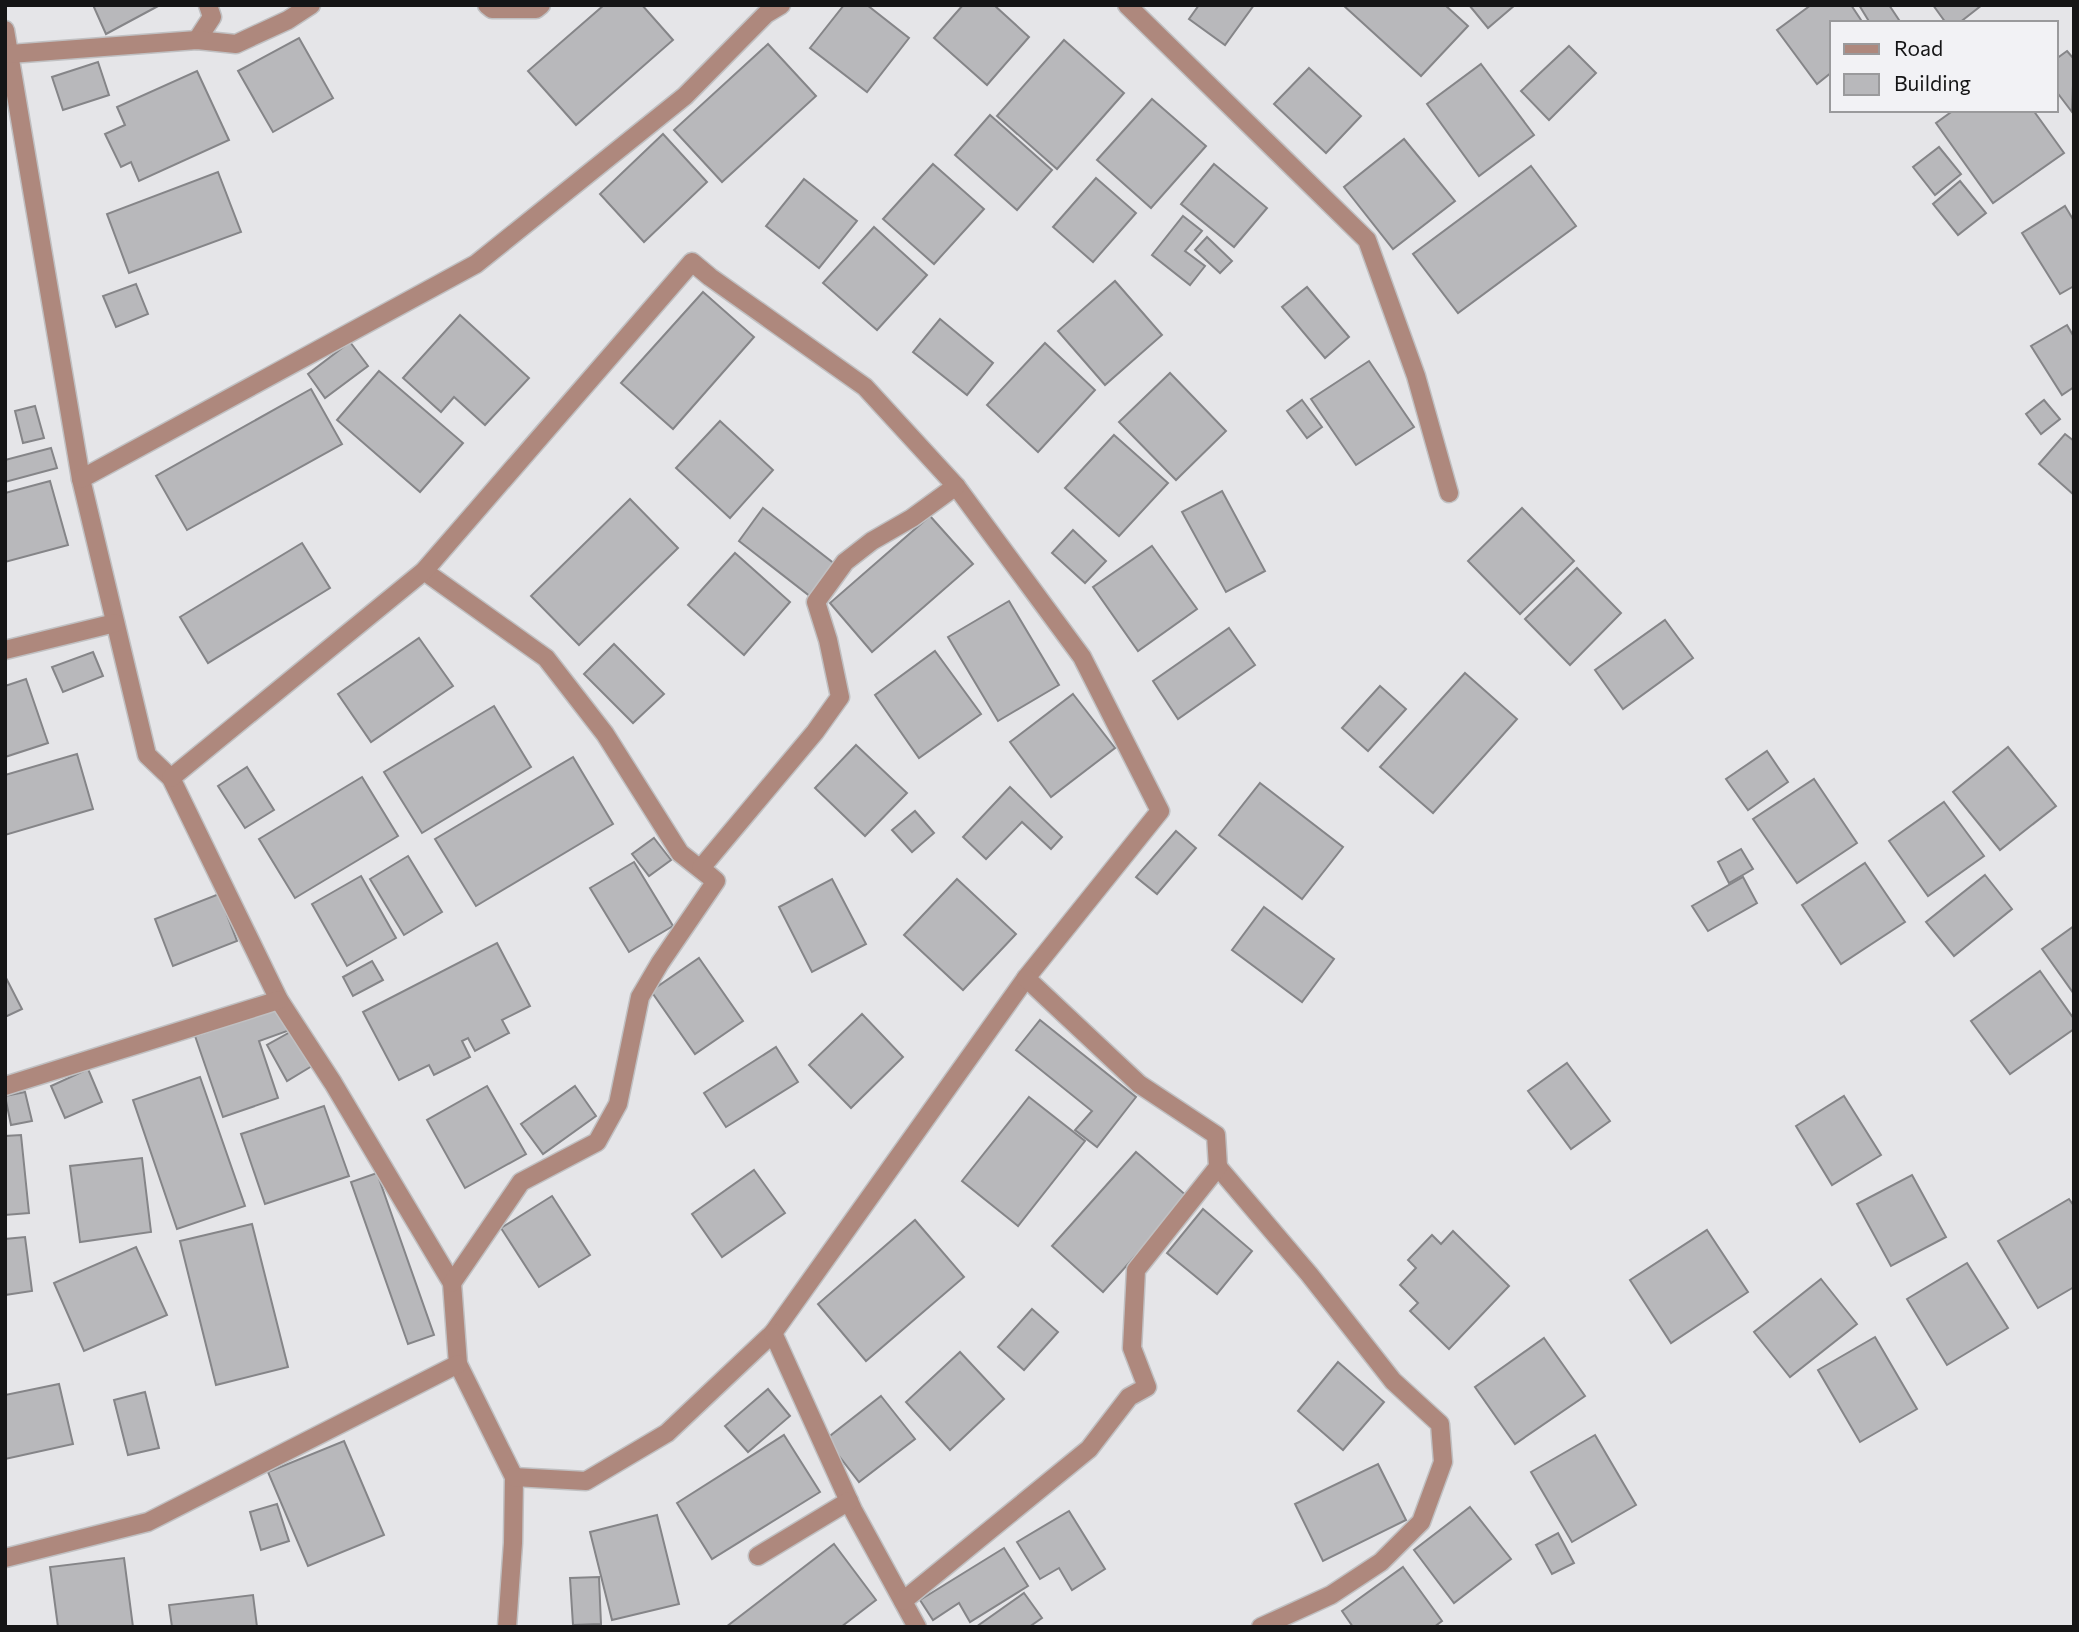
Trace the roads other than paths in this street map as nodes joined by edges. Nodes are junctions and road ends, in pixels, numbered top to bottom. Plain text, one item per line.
1 (208, 5) edge
2 (311, 5) edge
3 (487, 5) edge
4 (541, 5) edge
5 (781, 5) edge
6 (1127, 5) edge
7 (5, 30) edge
8 (197, 40) junction
9 (10, 54) junction
10 (81, 479) junction
11 (956, 486) junction
12 (1449, 493) dead end
13 (424, 571) junction
14 (115, 623) junction
15 (5, 650) edge
16 (171, 778) junction
17 (716, 881) junction
18 (1026, 978) junction
19 (279, 1000) junction
20 (5, 1086) edge
21 (1218, 1167) junction
22 (452, 1283) junction
23 (773, 1333) junction
24 (458, 1364) junction
25 (514, 1477) junction
26 (849, 1502) junction
27 (758, 1556) dead end
28 (5, 1558) edge
29 (902, 1601) junction
30 (507, 1627) edge
31 (917, 1627) edge
32 (1261, 1627) edge

1 - 8 street
2 - 8 street
3 - 4 street
5 - 10 street
6 - 12 street
7 - 9 street
8 - 9 street
9 - 10 street
10 - 14 street
11 - 13 street
11 - 17 street
11 - 18 street
13 - 16 street
13 - 17 street
14 - 15 street
14 - 16 street
16 - 19 street
17 - 22 street
18 - 21 street
18 - 23 street
19 - 20 street
19 - 22 street
21 - 29 street
21 - 32 street
22 - 24 street
23 - 25 street
23 - 26 street
24 - 25 street
24 - 28 street
25 - 30 street
26 - 27 street
26 - 29 street
29 - 31 street

